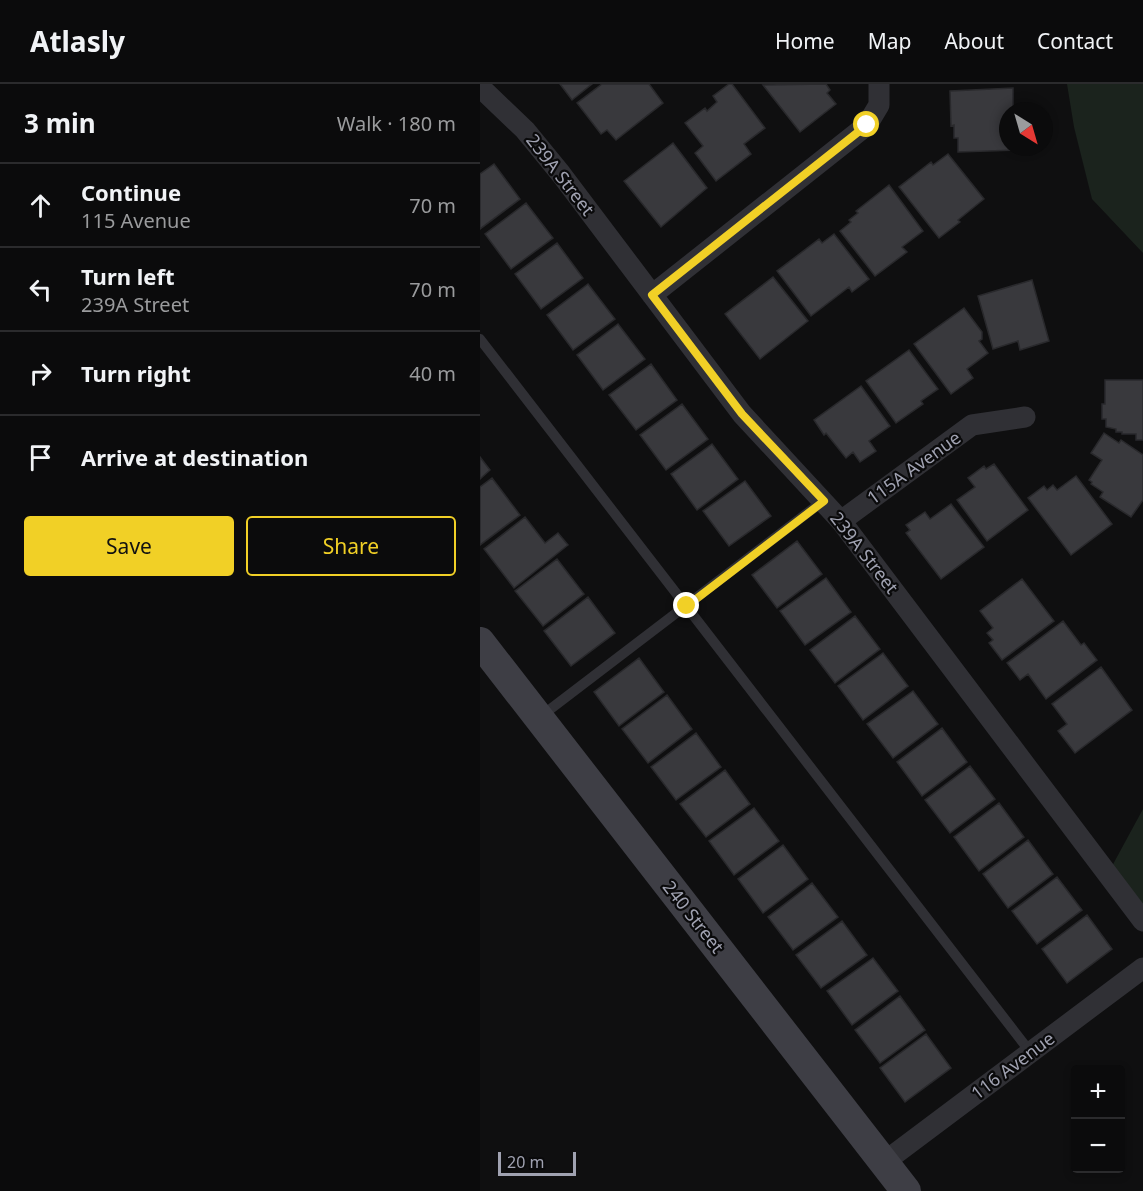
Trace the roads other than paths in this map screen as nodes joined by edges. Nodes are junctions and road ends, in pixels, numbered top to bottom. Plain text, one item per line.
1 (879, 84) edge
2 (480, 87) edge
3 (652, 295) junction
4 (480, 339) edge
5 (1025, 417) dead end
6 (824, 501) junction
7 (841, 521) junction
8 (687, 606) junction
9 (480, 642) edge
10 (539, 718) junction
11 (1143, 921) edge
12 (1143, 968) edge
13 (1031, 1053) junction
14 (883, 1163) junction
15 (906, 1191) edge

1 - 3 street
2 - 3 street, 239A Street
3 - 6 street, 239A Street
4 - 8 lane
5 - 7 street, 115A Avenue
6 - 7 street, 239A Street
6 - 8 lane
7 - 11 street, 239A Street
8 - 10 lane
8 - 13 lane
9 - 10 main road, 240 Street
10 - 14 main road, 240 Street
12 - 13 street, 116 Avenue
13 - 14 street, 116 Avenue
14 - 15 main road, 240 Street

